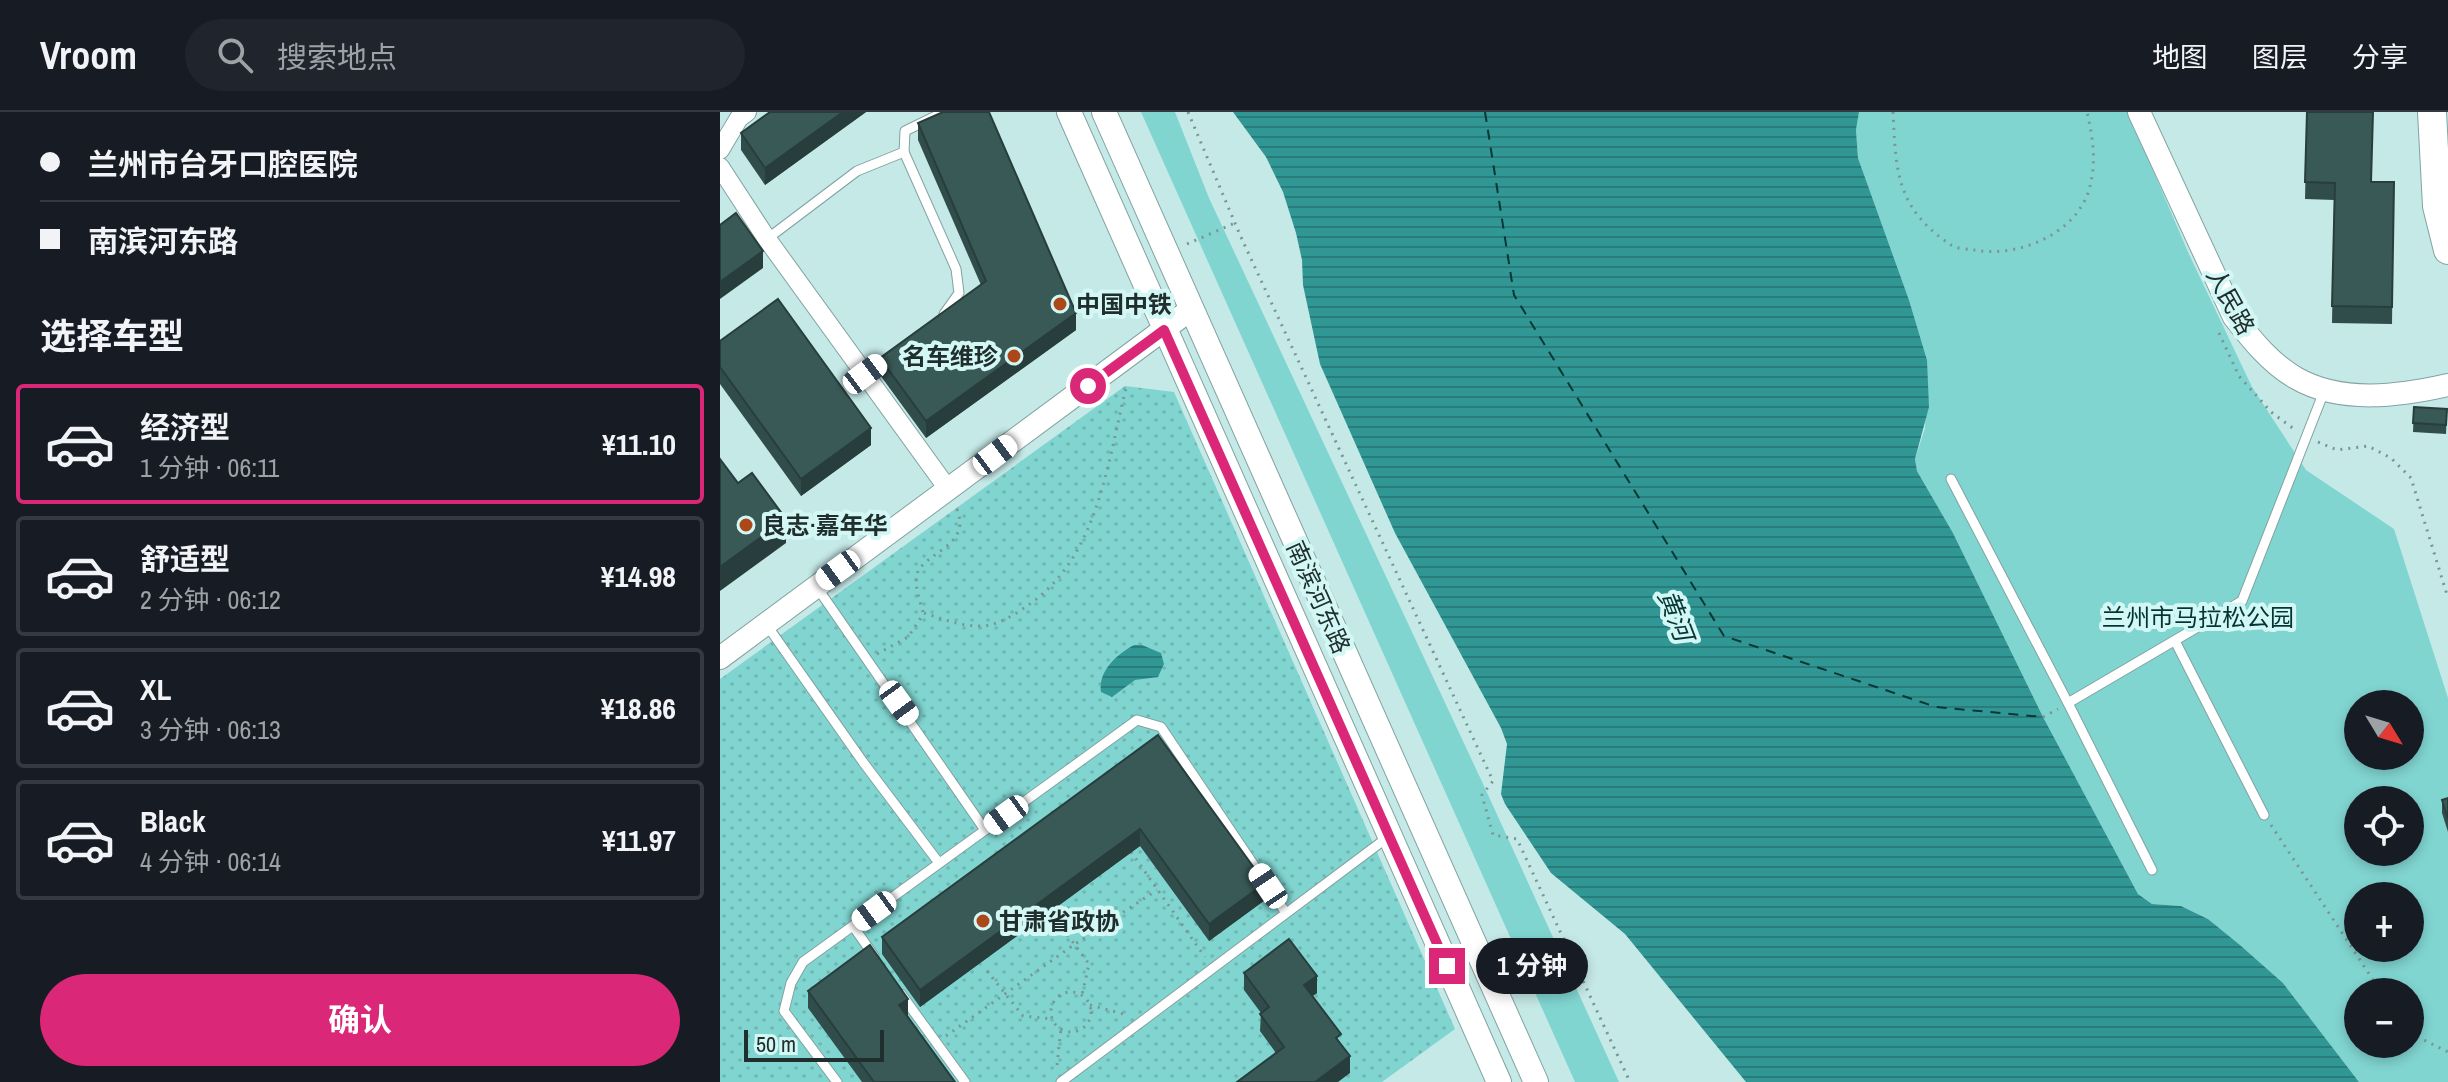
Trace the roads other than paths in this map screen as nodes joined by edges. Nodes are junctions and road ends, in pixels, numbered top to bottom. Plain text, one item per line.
1 (944, 112) edge
2 (1069, 112) edge
3 (1104, 112) edge
4 (2139, 112) edge
5 (2432, 112) edge
6 (740, 114) edge
7 (720, 150) edge
8 (904, 152) junction
9 (720, 167) edge
10 (767, 239) junction
11 (2448, 250) edge
12 (1190, 310) junction
13 (936, 320) edge
14 (1164, 330) junction
15 (2448, 385) edge
16 (2325, 389) junction
17 (1951, 479) dead end
18 (948, 489) junction
19 (816, 586) junction
20 (766, 624) junction
21 (2175, 641) junction
22 (720, 658) edge
23 (2068, 703) junction
24 (2264, 815) road end
25 (985, 830) junction
26 (1389, 836) junction
27 (939, 863) junction
28 (2152, 870) dead end
29 (1286, 913) junction
30 (853, 926) junction
31 (880, 965) edge
32 (899, 991) edge
33 (837, 1082) edge
34 (965, 1082) edge
35 (1061, 1082) edge
36 (1499, 1082) edge
37 (1536, 1082) edge

1 - 8 lane
2 - 14 main road, 南滨河东路
3 - 12 main road, 南滨河东路
4 - 16 street, 人民路
5 - 11 main road
6 - 7 street
8 - 10 lane
8 - 13 lane
9 - 10 street
10 - 18 street
12 - 14 street
12 - 37 main road, 南滨河东路
14 - 18 street
14 - 26 main road, 南滨河东路
15 - 16 street, 人民路
16 - 21 lane
17 - 23 lane
18 - 19 street
19 - 20 street
19 - 25 lane
20 - 22 street
20 - 27 lane
21 - 23 lane
21 - 24 lane
23 - 28 lane
25 - 27 lane
25 - 29 lane
26 - 29 lane
26 - 36 main road, 南滨河东路
27 - 30 lane
29 - 35 lane
30 - 31 lane
30 - 33 lane
32 - 34 lane

